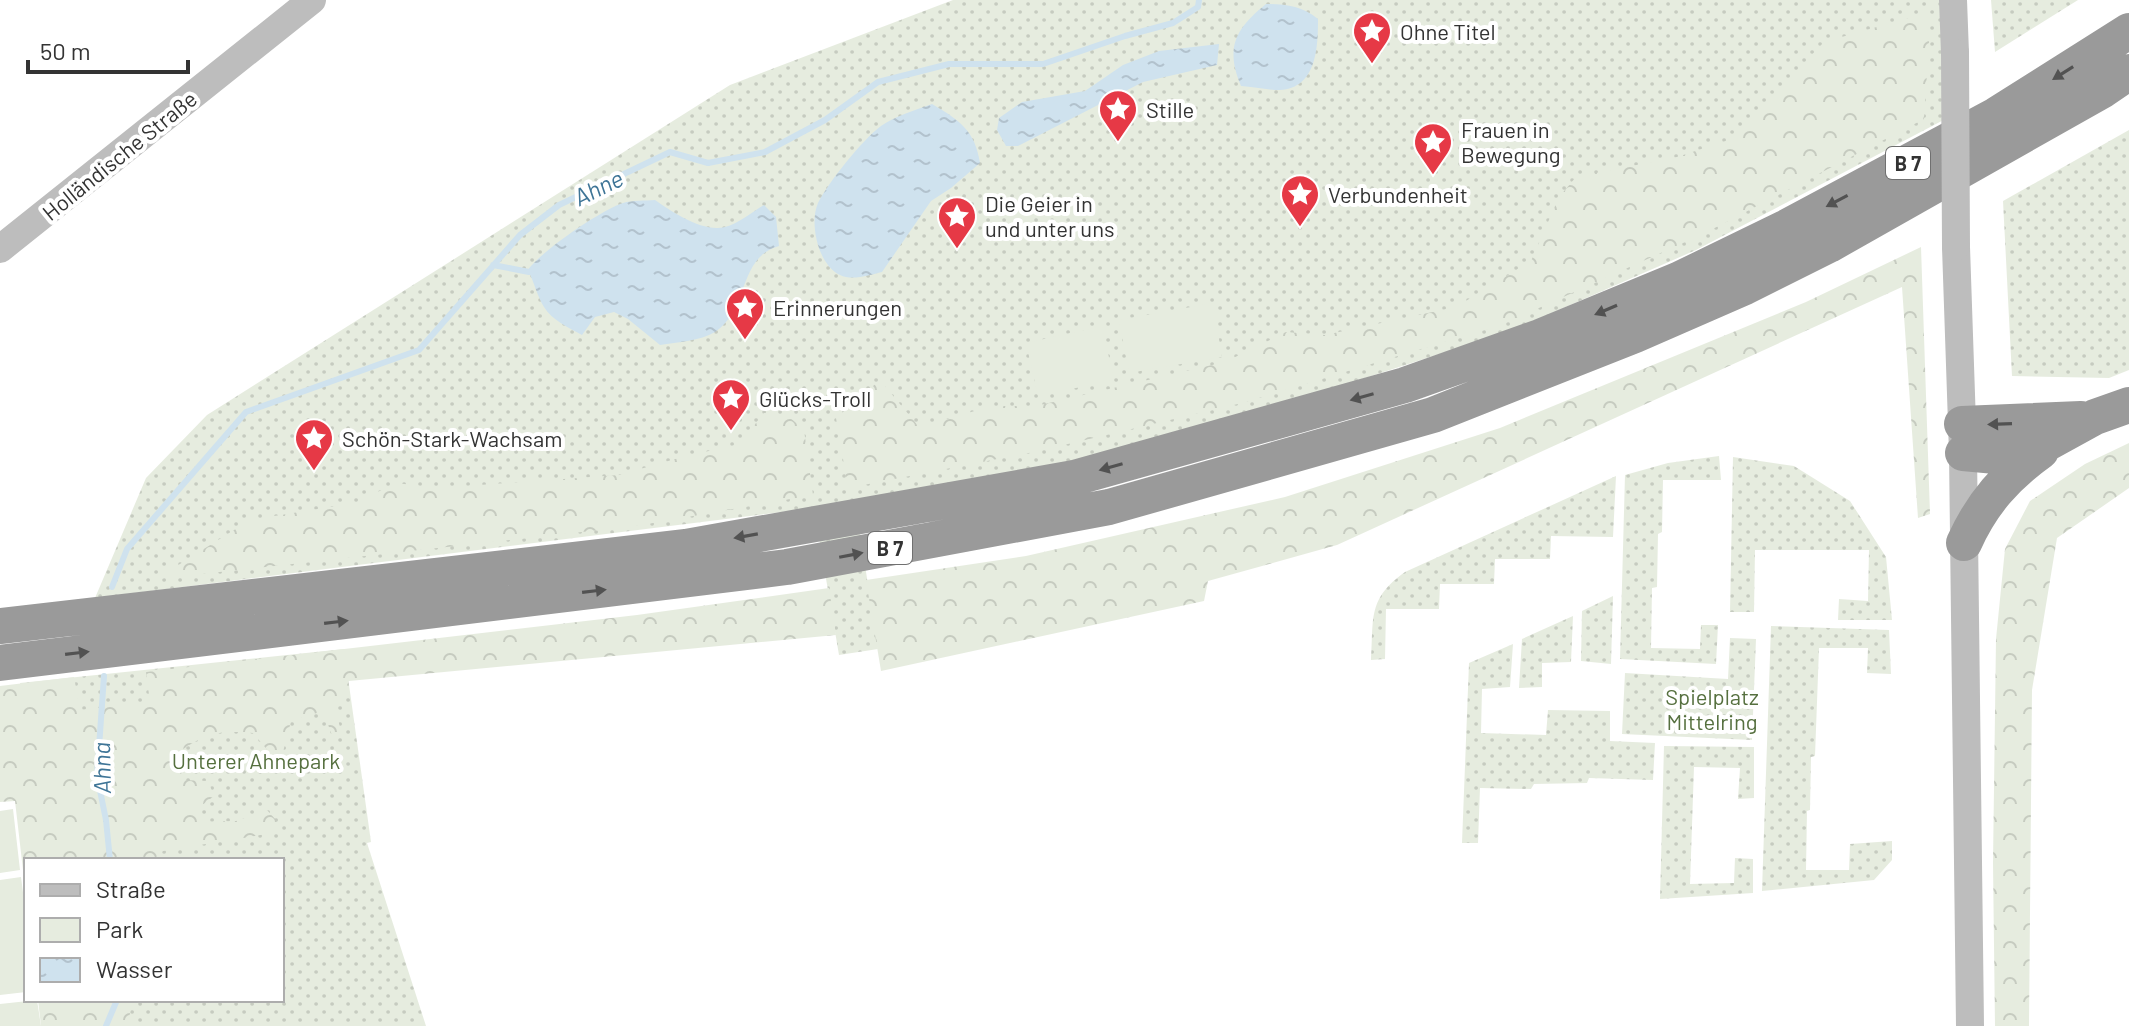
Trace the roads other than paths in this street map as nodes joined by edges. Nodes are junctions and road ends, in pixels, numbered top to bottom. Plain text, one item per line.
1 (312, 0) edge
2 (1953, 0) edge
3 (2129, 31) edge
4 (2120, 83) edge
5 (0, 249) edge
6 (2129, 405) edge
7 (2095, 417) junction
8 (2060, 438) junction
9 (1962, 439) junction
10 (1964, 543) junction
11 (0, 626) edge
12 (0, 663) edge
13 (1970, 1026) edge

1 - 5 main road, Holländische Straße
2 - 9 main road, bridge
3 -> 11 highway, B 7
12 -> 4 highway, B 7
6 - 7 highway
7 - 8 highway
7 -> 9 highway
8 - 9 highway
8 - 10 highway
9 - 10 main road
10 - 13 main road

